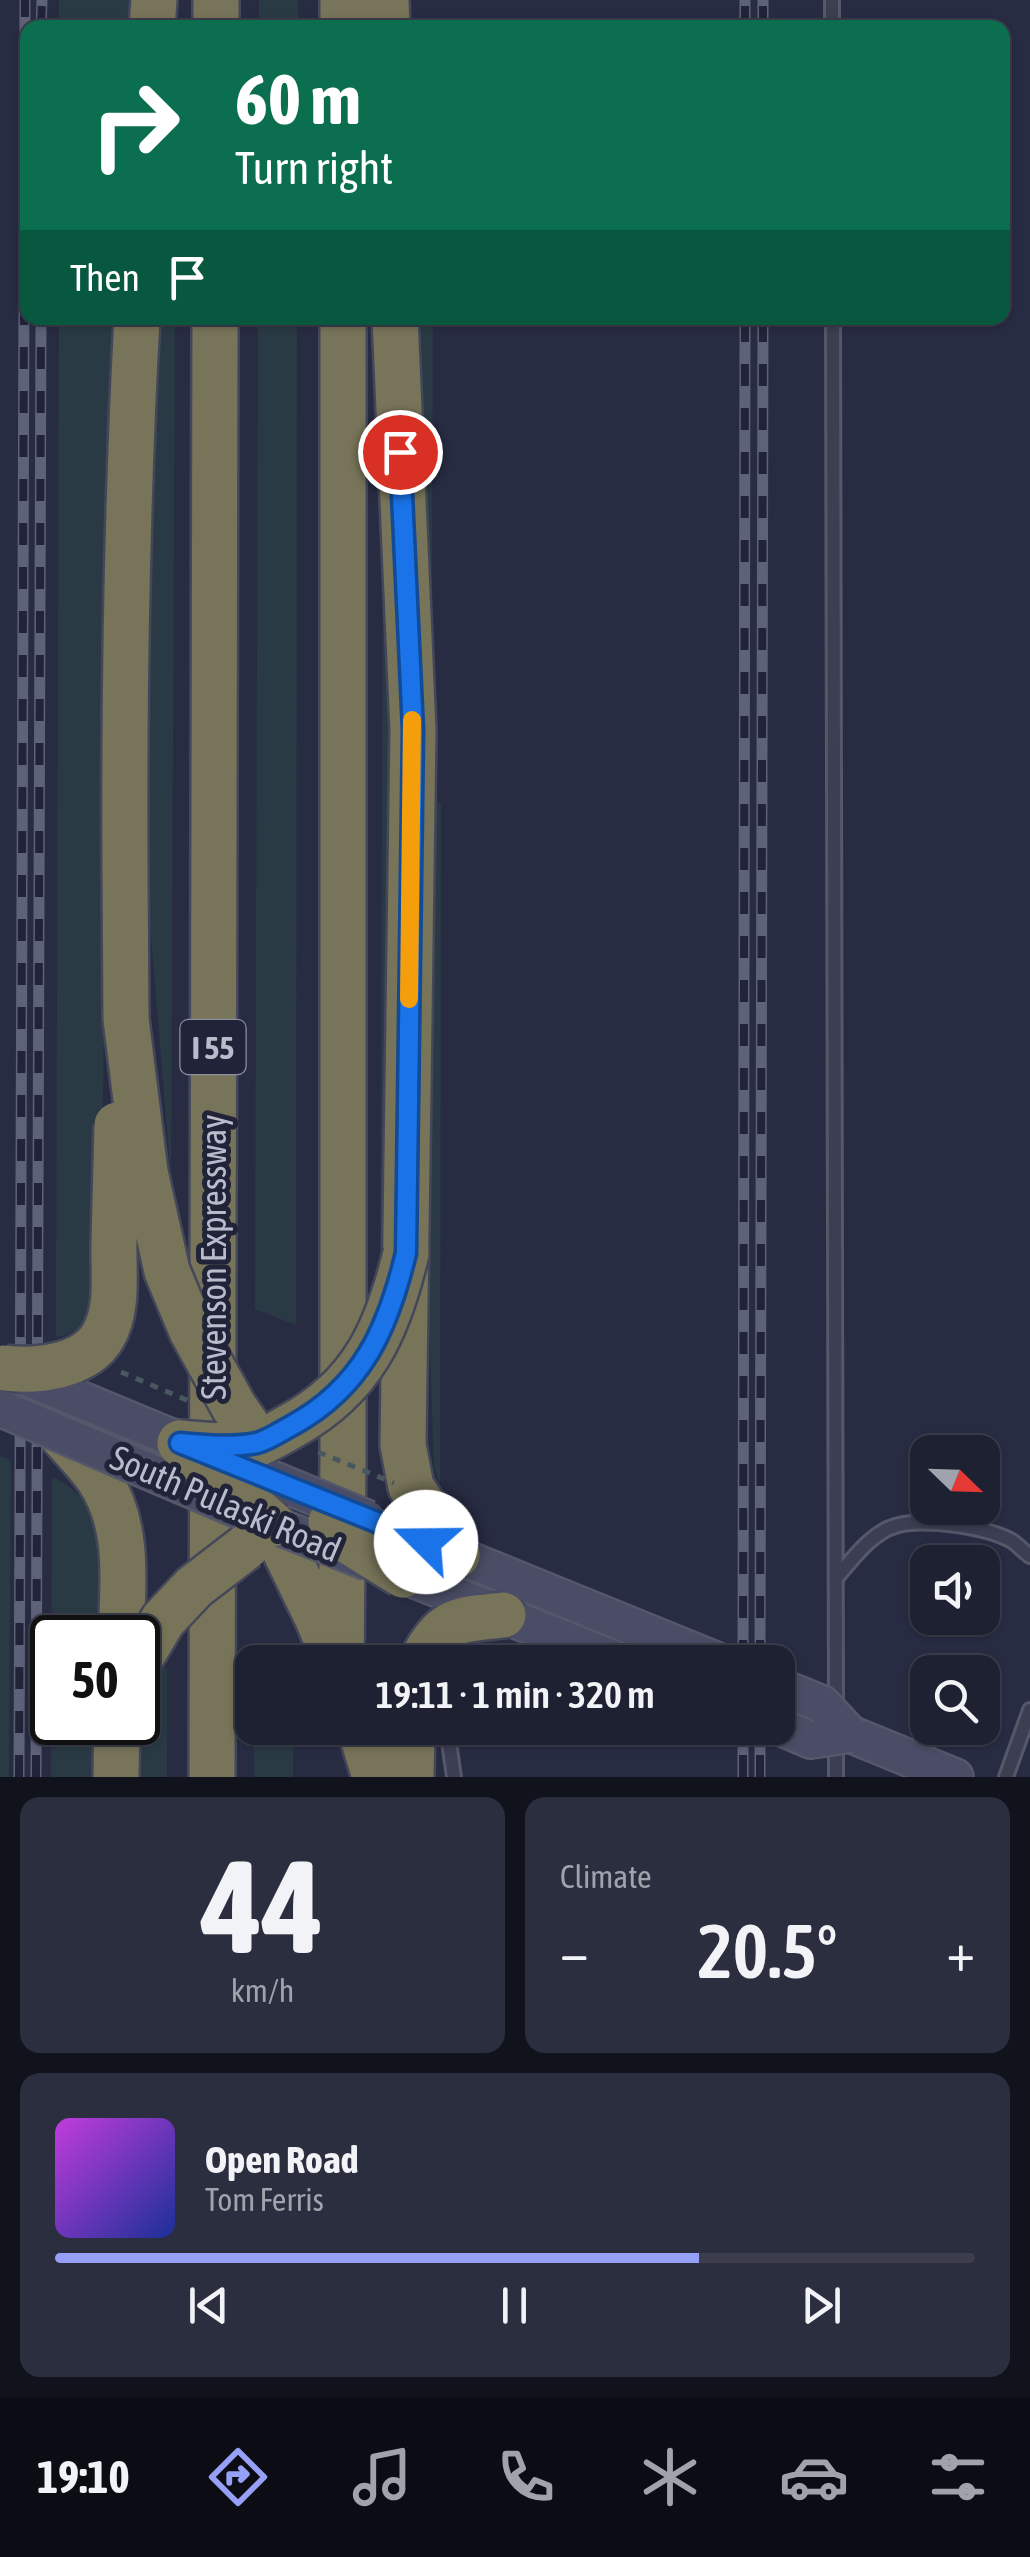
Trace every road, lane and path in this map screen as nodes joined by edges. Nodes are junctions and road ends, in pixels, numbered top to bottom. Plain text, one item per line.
1 (136, 325) edge
2 (215, 325) edge
3 (343, 325) edge
4 (396, 325) edge
5 (833, 325) edge
6 (125, 868) junction
7 (406, 1253) junction
8 (109, 1367) dead end
9 (1, 1381) edge
10 (185, 1422) junction
11 (59, 1432) junction
12 (259, 1442) junction
13 (306, 1447) dead end
14 (394, 1483) dead end
15 (302, 1513) junction
16 (457, 1554) junction
17 (1030, 1556) edge
18 (403, 1575) junction
19 (836, 1578) junction
20 (121, 1615) edge
21 (504, 1615) junction
22 (160, 1625) edge
23 (330, 1645) edge
24 (338, 1645) edge
25 (430, 1645) edge
26 (578, 1645) edge
27 (679, 1645) edge
28 (795, 1693) edge
29 (1030, 1710) edge
30 (795, 1733) edge
31 (850, 1734) junction
32 (340, 1745) edge
33 (365, 1745) edge
34 (412, 1745) edge
35 (449, 1745) edge
36 (212, 1777) edge
37 (340, 1777) edge
38 (374, 1777) edge
39 (411, 1777) edge
40 (454, 1777) edge
41 (836, 1777) edge
42 (955, 1777) edge
43 (1006, 1777) edge

1 - 6 highway
2 - 36 highway, Stevenson Expressway / I 55
3 - 24 highway
4 - 7 highway
5 - 19 lane
6 - 9 highway, bridge
6 - 12 highway, bridge
7 - 12 highway, bridge
7 - 16 highway, bridge
8 - 10 path, bridge
9 - 10 main road, South Pulaski Road, bridge
9 - 11 main road, South Pulaski Road, bridge
10 - 11 highway, bridge
10 - 12 highway, bridge
10 - 15 highway, bridge
11 - 15 main road, South Pulaski Road, bridge
11 - 20 highway
12 - 15 highway, bridge
13 - 14 path, bridge
15 - 16 highway, bridge
15 - 18 main road, South Pulaski Road, bridge
15 - 18 highway, bridge
15 - 22 highway, bridge
15 - 23 highway
16 - 27 main road
17 - 19 lane
18 - 21 main road, South Pulaski Road
19 - 41 lane
21 - 25 highway
21 - 26 main road, South Pulaski Road
28 - 31 main road, bridge
29 - 43 lane
30 - 31 main road, bridge
31 - 42 main road
32 - 37 highway
33 - 38 highway
34 - 39 highway
35 - 40 lane

